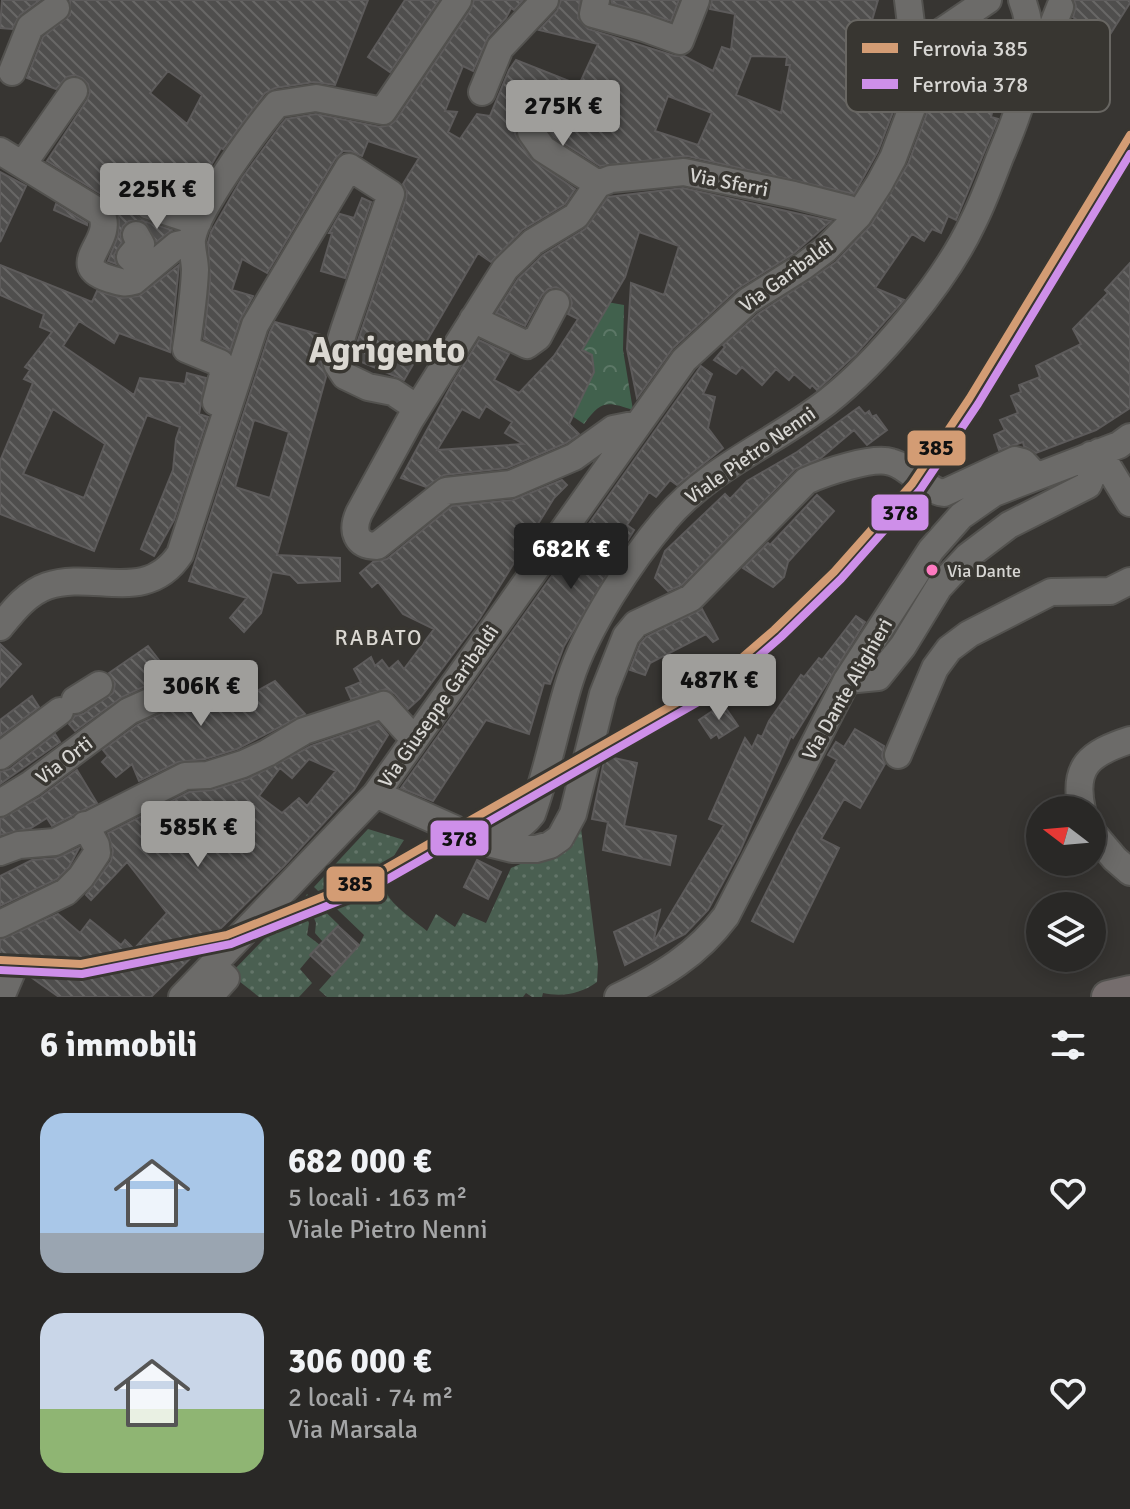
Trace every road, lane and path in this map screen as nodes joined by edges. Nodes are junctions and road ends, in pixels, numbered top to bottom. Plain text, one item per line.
1 (458, 0) edge
2 (545, 0) edge
3 (596, 0) edge
4 (696, 0) edge
5 (908, 0) edge
6 (1022, 0) edge
7 (982, 2) edge
8 (1060, 7) dead end
9 (56, 8) dead end
10 (910, 20) edge
11 (957, 20) edge
12 (1028, 20) edge
13 (1055, 20) edge
14 (12, 72) dead end
15 (74, 91) dead end
16 (482, 92) dead end
17 (911, 112) edge
18 (1020, 112) edge
19 (531, 132) dead end
20 (0, 151) edge
21 (29, 169) junction
22 (141, 180) dead end
23 (598, 184) junction
24 (858, 216) junction
25 (191, 227) junction
26 (136, 235) dead end
27 (145, 271) junction
28 (556, 303) dead end
29 (473, 319) junction
30 (417, 408) junction
31 (224, 423) junction
32 (638, 424) junction
33 (1130, 437) edge
34 (1095, 453) junction
35 (1036, 476) junction
36 (1130, 503) edge
37 (961, 516) junction
38 (983, 545) junction
39 (1130, 581) edge
40 (0, 627) edge
41 (847, 680) junction
42 (99, 685) dead end
43 (169, 693) dead end
44 (414, 739) junction
45 (1130, 740) edge
46 (898, 755) dead end
47 (0, 756) edge
48 (376, 794) junction
49 (1079, 796) edge
50 (0, 802) edge
51 (85, 825) junction
52 (484, 842) junction
53 (1106, 848) edge
54 (0, 852) edge
55 (1130, 872) edge
56 (0, 924) edge
57 (213, 966) junction
58 (13, 969) dead end
59 (1130, 992) edge
60 (1, 997) edge
61 (182, 997) edge
62 (209, 997) edge
63 (618, 997) edge
64 (1108, 997) edge

1 - 25 street
2 - 16 street
3 - 4 street
5 - 10 street, Via Garibaldi
6 - 12 street, Viale Pietro Nenni
7 - 11 street
8 - 13 street
9 - 14 street
15 - 21 street
17 - 24 street, Via Garibaldi
18 - 52 street, Viale Pietro Nenni
19 - 23 street
20 - 21 street
21 - 27 street
22 - 25 street
23 - 24 street, Via Sferri
23 - 29 street
24 - 32 street, Via Garibaldi
25 - 27 street
25 - 31 street
26 - 27 street
28 - 29 street
29 - 30 street
30 - 31 street
30 - 32 street
31 - 40 street
32 - 44 street, Via Giuseppe Garibaldi
33 - 34 street, Via Dante Alighieri
34 - 35 street, Via Dante Alighieri
34 - 36 street
34 - 38 street
35 - 37 street, Via Dante Alighieri
35 - 52 street
37 - 38 street
37 - 41 street, Via Dante Alighieri
38 - 41 street
39 - 46 street
41 - 63 street, Via Dante Alighieri
42 - 47 street
43 - 50 street, Via Orti
44 - 48 street, Via Giuseppe Garibaldi
44 - 51 street
45 - 49 street
48 - 52 street
48 - 57 street, Via Giuseppe Garibaldi
51 - 54 street
51 - 56 street
53 - 55 street
57 - 61 street, Via Giuseppe Garibaldi
57 - 62 street
58 - 60 street
59 - 64 main road

